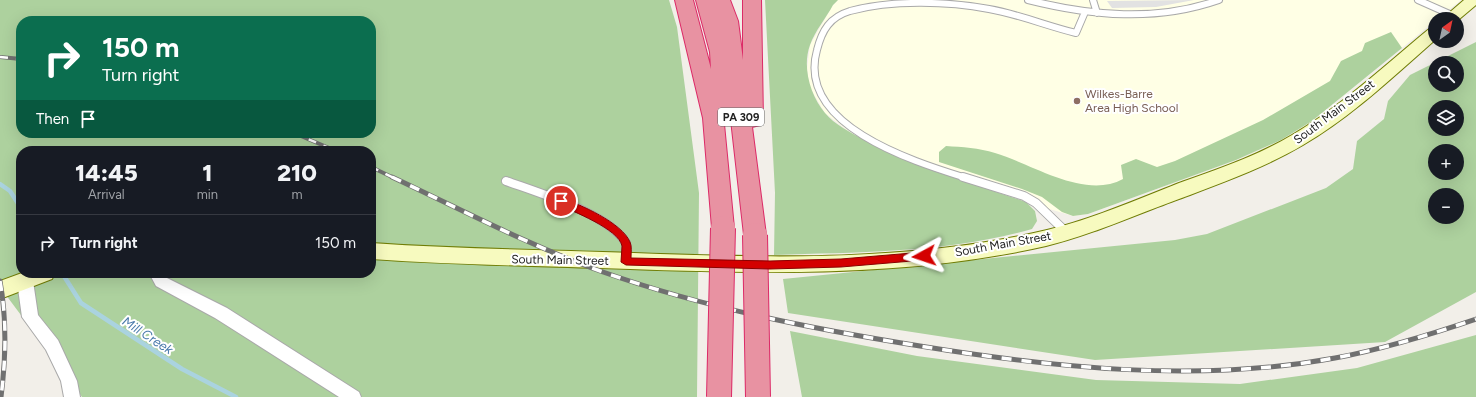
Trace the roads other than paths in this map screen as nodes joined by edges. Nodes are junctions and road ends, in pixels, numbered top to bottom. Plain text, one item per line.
1 (684, 0) edge
2 (705, 0) edge
3 (721, 0) edge
4 (752, 0) edge
5 (1028, 0) edge
6 (1093, 0) edge
7 (1219, 0) edge
8 (1418, 0) edge
9 (1473, 0) edge
10 (1085, 12) junction
11 (1442, 12) edge
12 (1458, 12) edge
13 (1097, 13) junction
14 (1428, 38) edge
15 (506, 181) dead end
16 (723, 228) junction
17 (755, 231) junction
18 (1066, 232) junction
19 (376, 251) edge
20 (626, 262) junction
21 (32, 278) edge
22 (37, 278) edge
23 (159, 278) edge
24 (0, 290) edge
25 (72, 397) edge
26 (353, 397) edge
27 (719, 397) edge
28 (758, 397) edge

1 - 16 highway
2 - 16 highway, PA 309
3 - 17 highway, PA 309
4 - 17 highway
5 - 10 lane
6 - 13 lane
7 - 13 lane
8 - 11 lane
9 - 12 main road
10 - 13 lane
10 - 18 lane
14 - 18 main road, South Main Street
15 - 20 lane
16 - 27 highway, PA 309, bridge
17 - 28 highway, PA 309, bridge
18 - 20 main road, South Main Street
19 - 20 main road, South Main Street
21 - 24 main road
22 - 25 street
23 - 26 street

